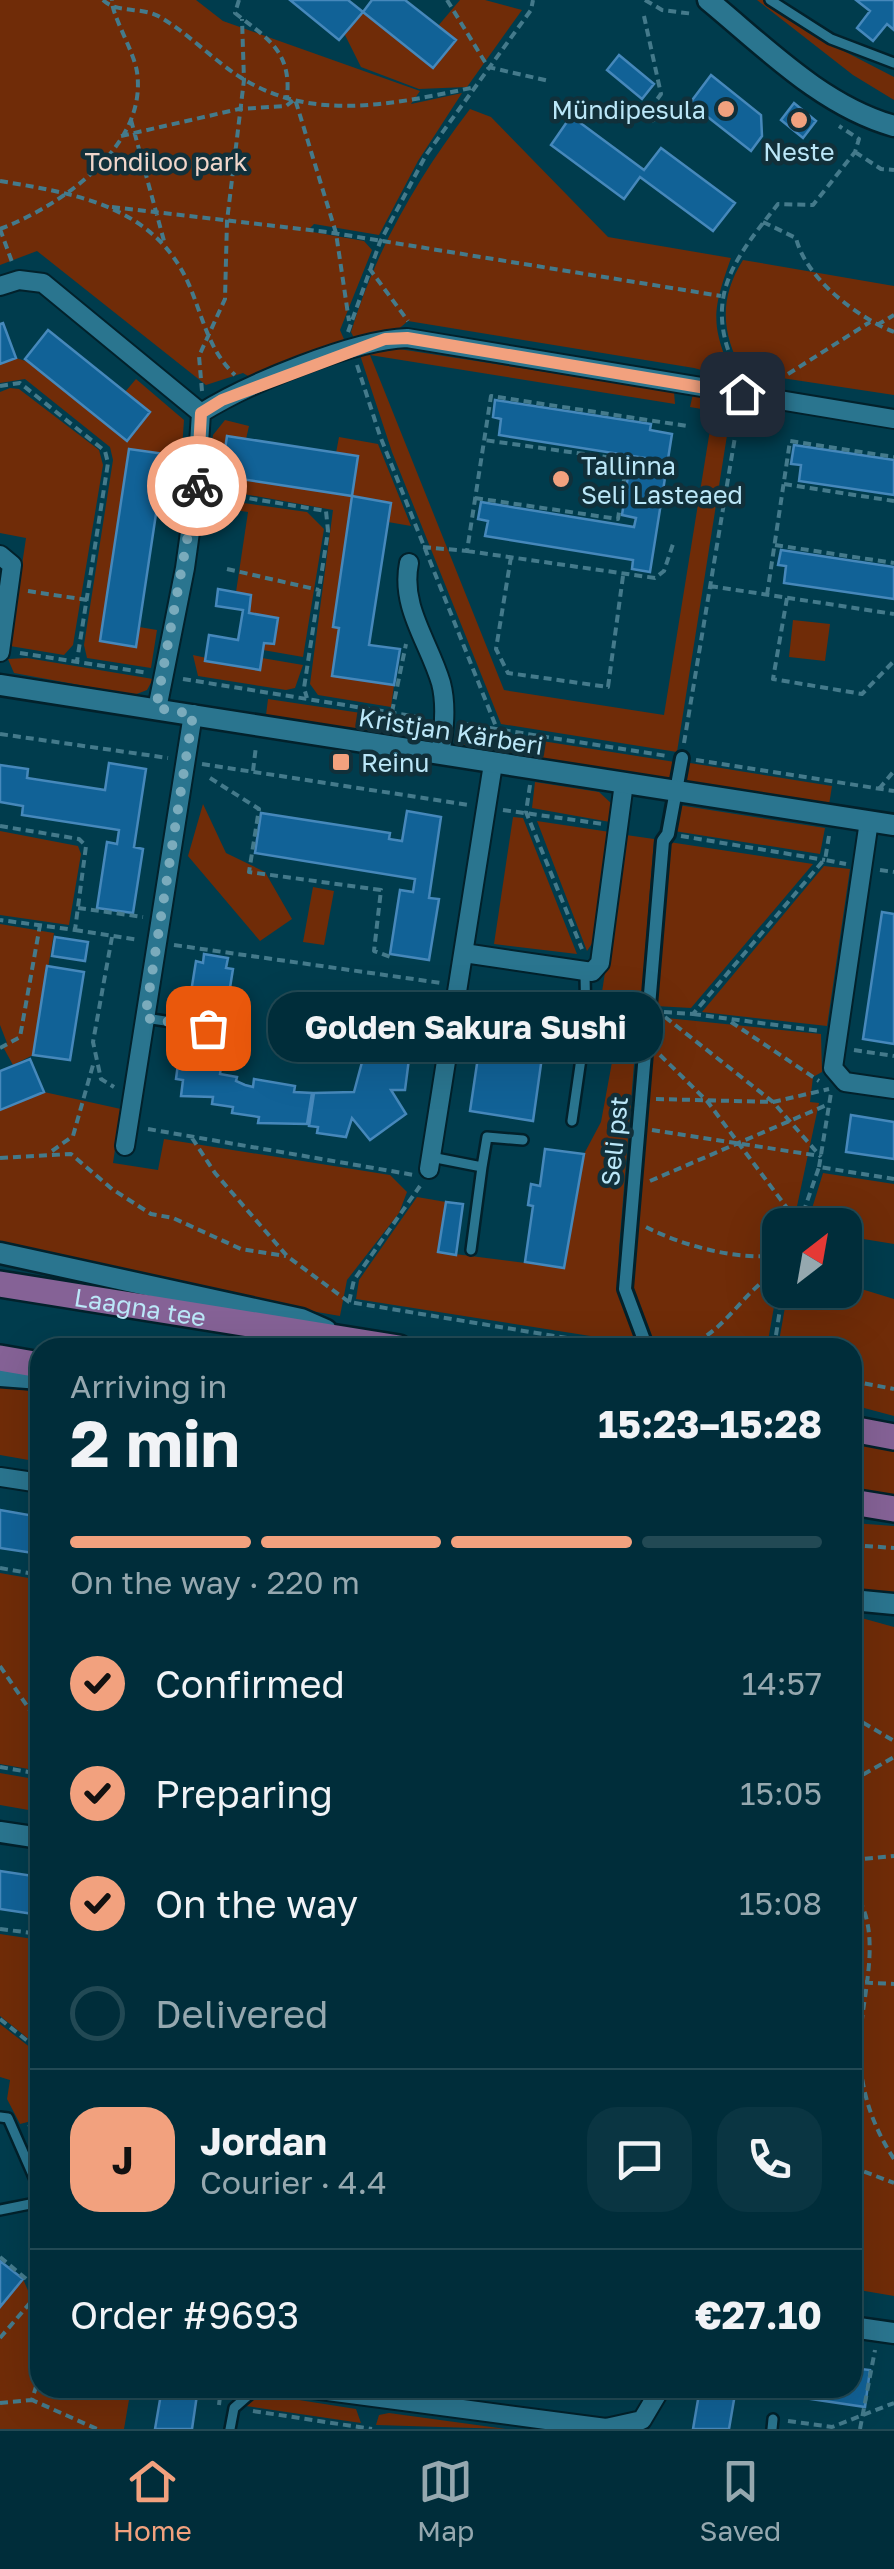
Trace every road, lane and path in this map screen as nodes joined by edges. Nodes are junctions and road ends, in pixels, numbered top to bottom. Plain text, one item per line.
1 (103, 0) edge
2 (112, 0) edge
3 (240, 0) edge
4 (447, 0) edge
5 (533, 0) edge
6 (708, 0) edge
7 (770, 0) edge
8 (112, 8) junction
9 (644, 16) dead end
10 (242, 18) junction
11 (894, 63) edge
12 (488, 67) junction
13 (244, 80) junction
14 (550, 81) dead end
15 (472, 88) junction
16 (287, 98) junction
17 (296, 100) junction
18 (239, 109) junction
19 (131, 120) junction
20 (654, 125) dead end
21 (894, 126) edge
22 (135, 134) junction
23 (122, 136) junction
24 (894, 170) edge
25 (0, 181) edge
26 (66, 192) junction
27 (112, 206) junction
28 (158, 212) junction
29 (228, 221) junction
30 (763, 222) junction
31 (0, 229) edge
32 (336, 233) junction
33 (380, 242) junction
34 (164, 245) junction
35 (370, 268) junction
36 (19, 280) junction
37 (0, 286) edge
38 (721, 296) junction
39 (894, 315) edge
40 (349, 321) junction
41 (870, 322) junction
42 (877, 325) junction
43 (894, 332) edge
44 (207, 334) junction
45 (422, 340) junction
46 (352, 348) junction
47 (0, 386) edge
48 (250, 388) junction
49 (768, 389) dead end
50 (742, 394) junction
51 (201, 413) junction
52 (894, 419) edge
53 (687, 426) dead end
54 (484, 440) junction
55 (894, 457) edge
56 (784, 484) junction
57 (196, 489) junction
58 (476, 498) junction
59 (894, 501) edge
60 (674, 544) dead end
61 (774, 545) junction
62 (424, 546) junction
63 (467, 550) junction
64 (0, 555) edge
65 (511, 558) junction
66 (409, 562) joint
67 (894, 563) edge
68 (227, 570) dead end
69 (624, 576) junction
70 (710, 586) junction
71 (8, 589) junction
72 (319, 590) junction
73 (768, 595) junction
74 (787, 598) junction
75 (87, 600) junction
76 (894, 614) edge
77 (417, 624) junction
78 (0, 652) edge
79 (78, 662) dead end
80 (894, 662) edge
81 (0, 685) edge
82 (306, 698) dead end
83 (156, 708) junction
84 (392, 712) dead end
85 (193, 714) junction
86 (497, 729) dead end
87 (0, 734) edge
88 (440, 754) junction
89 (682, 758) joint
90 (186, 761) junction
91 (493, 764) junction
92 (894, 770) edge
93 (210, 778) dead end
94 (838, 782) dead end
95 (624, 783) junction
96 (880, 789) dead end
97 (675, 791) junction
98 (486, 808) junction
99 (526, 812) dead end
100 (833, 816) junction
101 (869, 821) junction
102 (894, 825) edge
103 (0, 826) edge
104 (862, 867) junction
105 (894, 872) edge
106 (78, 908) junction
107 (0, 920) edge
108 (161, 920) junction
109 (40, 925) junction
110 (75, 930) junction
111 (113, 936) junction
112 (157, 943) junction
113 (464, 953) junction
114 (392, 958) dead end
115 (585, 975) junction
116 (459, 985) junction
117 (657, 1012) dead end
118 (693, 1014) dead end
119 (145, 1018) junction
120 (727, 1019) junction
121 (453, 1020) junction
122 (239, 1032) dead end
123 (836, 1036) junction
124 (646, 1042) junction
125 (349, 1046) dead end
126 (0, 1048) edge
127 (894, 1056) edge
128 (94, 1061) junction
129 (833, 1068) junction
130 (832, 1088) junction
131 (894, 1088) edge
132 (134, 1092) junction
133 (646, 1099) dead end
134 (708, 1100) junction
135 (772, 1102) junction
136 (829, 1104) junction
137 (572, 1120) dead end
138 (788, 1121) junction
139 (128, 1125) junction
140 (637, 1128) junction
141 (192, 1138) junction
142 (523, 1140) dead end
143 (738, 1142) junction
144 (125, 1146) dead end
145 (48, 1153) junction
146 (821, 1156) junction
147 (0, 1158) edge
148 (430, 1162) joint
149 (482, 1167) junction
150 (820, 1167) junction
151 (894, 1179) edge
152 (632, 1189) junction
153 (789, 1208) edge
154 (805, 1208) edge
155 (629, 1218) junction
156 (472, 1250) dead end
157 (0, 1252) edge
158 (287, 1256) junction
159 (762, 1258) edge
160 (762, 1282) edge
161 (0, 1284) edge
162 (348, 1302) junction
163 (780, 1308) edge
164 (342, 1337) junction
165 (347, 1338) edge
166 (566, 1338) edge
167 (643, 1338) edge
168 (709, 1338) edge
169 (775, 1338) edge
170 (0, 1358) edge
171 (30, 1363) edge
172 (0, 1376) edge
173 (30, 1378) edge
174 (862, 1383) edge
175 (894, 1389) edge
176 (862, 1431) edge
177 (894, 1436) edge
178 (0, 1478) edge
179 (30, 1482) edge
180 (862, 1504) edge
181 (894, 1509) edge
182 (862, 1546) edge
183 (894, 1548) edge
184 (0, 1568) edge
185 (30, 1572) edge
186 (862, 1601) edge
187 (894, 1604) edge
188 (0, 1666) edge
189 (30, 1711) edge
190 (862, 1722) edge
191 (894, 1742) edge
192 (894, 1757) edge
193 (0, 1768) edge
194 (30, 1772) edge
195 (862, 1775) edge
196 (0, 1832) edge
197 (30, 1836) edge
198 (894, 1856) edge
199 (862, 1859) edge
200 (862, 1919) edge
201 (0, 1929) edge
202 (30, 1933) edge
203 (862, 1983) edge
204 (868, 1984) junction
205 (894, 1984) edge
206 (0, 2020) edge
207 (862, 2033) edge
208 (30, 2043) edge
209 (862, 2066) edge
210 (0, 2116) edge
211 (894, 2158) edge
212 (30, 2168) edge
213 (862, 2172) edge
214 (894, 2184) edge
215 (30, 2204) edge
216 (0, 2210) edge
217 (0, 2257) edge
218 (30, 2281) edge
219 (30, 2303) edge
220 (886, 2332) edge
221 (0, 2338) edge
222 (246, 2398) edge
223 (380, 2398) edge
224 (656, 2398) edge
225 (32, 2400) joint
226 (0, 2403) edge
227 (894, 2404) edge
228 (234, 2408) junction
229 (866, 2414) junction
230 (643, 2424) edge
231 (772, 2424) edge
232 (338, 2426) edge
233 (820, 2427) edge
234 (96, 2429) edge
235 (230, 2429) edge
236 (372, 2429) edge
237 (860, 2429) edge

1 - 8 path
2 - 8 path
3 - 10 path
4 - 12 path
5 - 12 path
6 - 21 street
7 - 11 lane
8 - 13 path
8 - 19 path
9 - 20 path
10 - 13 path
10 - 16 path
12 - 14 path
12 - 15 path
13 - 16 path
13 - 18 path
15 - 17 path
15 - 33 path
16 - 17 path
17 - 18 path
17 - 32 path
18 - 22 path
18 - 29 path
19 - 22 path
19 - 23 path
22 - 23 path
22 - 28 path
23 - 26 path
24 - 30 path
25 - 26 path
26 - 27 path
26 - 31 path
27 - 28 path
27 - 34 path
28 - 29 path
28 - 34 path
29 - 32 path
29 - 44 path
30 - 38 path
30 - 41 path
31 - 36 path
32 - 33 path
32 - 40 path
33 - 35 path
33 - 38 path
34 - 44 path
35 - 40 path
35 - 45 path
36 - 37 street
36 - 51 street
38 - 50 path
39 - 42 path
40 - 46 path
41 - 42 path
41 - 49 path
42 - 43 path
44 - 48 path
44 - 51 path
45 - 46 street
45 - 50 street
46 - 48 street
46 - 62 path
47 - 75 path
48 - 51 street
50 - 52 street
50 - 70 path
51 - 57 street
53 - 54 path
54 - 58 path
54 - 58 path
55 - 56 path
56 - 59 path
56 - 61 path
57 - 72 path
57 - 83 street
58 - 63 path
60 - 69 path
61 - 67 path
61 - 73 path
62 - 63 path
62 - 66 path
62 - 86 path
63 - 65 path
64 - 71 street
65 - 69 path
65 - 69 path
66 - 77 street
68 - 72 path
70 - 73 path
70 - 89 path
71 - 75 path
71 - 78 street
72 - 82 path
73 - 74 path
74 - 76 path
74 - 80 path
75 - 79 path
77 - 84 path
77 - 88 street
81 - 83 street, Kristjan Kärberi
83 - 85 street, Kristjan Kärberi
85 - 88 street, Kristjan Kärberi
85 - 90 street
87 - 90 path
88 - 91 street, Kristjan Kärberi
89 - 97 street, Seli pst
90 - 98 path
90 - 108 street
91 - 95 street, Kristjan Kärberi
91 - 98 street
92 - 96 path
93 - 114 path
94 - 100 path
95 - 97 street, Kristjan Kärberi
95 - 115 street
97 - 100 street, Kristjan Kärberi
97 - 124 street, Seli pst
98 - 99 path
98 - 113 street
100 - 101 street, Kristjan Kärberi
100 - 104 path
101 - 102 street, Kristjan Kärberi
101 - 104 street
103 - 106 path
104 - 105 path
104 - 123 street
106 - 108 path
106 - 110 path
107 - 109 path
108 - 112 street
109 - 110 path
109 - 126 path
110 - 111 path
111 - 112 path
111 - 128 path
112 - 116 path
112 - 119 street
113 - 115 street
113 - 116 street
115 - 137 lane
116 - 121 street
117 - 135 path
118 - 120 path
119 - 122 lane
119 - 132 street
120 - 123 path
120 - 130 path
121 - 125 lane
121 - 148 street
123 - 127 path
123 - 129 street
124 - 134 path
124 - 140 street, Seli pst
128 - 132 path
128 - 145 path
129 - 130 path
129 - 131 street
130 - 135 path
130 - 136 path
132 - 139 street
133 - 134 path
134 - 135 path
134 - 143 path
135 - 138 path
136 - 138 path
136 - 146 path
138 - 143 path
138 - 146 path
139 - 141 path
139 - 144 street
140 - 143 path
140 - 152 street, Seli pst
141 - 158 path
141 - 162 path
142 - 149 lane
143 - 146 path
143 - 152 path
143 - 153 path
145 - 147 path
145 - 158 path
146 - 150 path
148 - 149 lane
149 - 156 lane
150 - 151 path
150 - 154 path
152 - 155 street, Seli pst
155 - 159 path
155 - 167 street, Seli pst
157 - 164 street
158 - 162 path
160 - 168 path
161 - 164 main road, Laagna tee
162 - 166 path
163 - 169 path
164 - 165 main road, Laagna tee
170 - 171 main road
172 - 173 street
174 - 175 path
176 - 177 main road
178 - 179 street
180 - 181 main road
182 - 183 path
184 - 185 path
186 - 187 street
188 - 189 path
190 - 191 path
192 - 195 path
193 - 194 path
196 - 197 street
198 - 199 path
200 - 204 path
201 - 202 path
203 - 204 path
204 - 205 path
204 - 207 path
206 - 208 path
209 - 211 path
210 - 212 lane
213 - 214 path
215 - 216 lane
217 - 218 path
219 - 221 path
220 - 229 path
222 - 228 lane
223 - 230 street
224 - 230 street
225 - 226 path
225 - 234 path
227 - 229 path
228 - 232 path
228 - 235 lane
229 - 233 path
229 - 237 path
231 - 233 path
232 - 236 path

